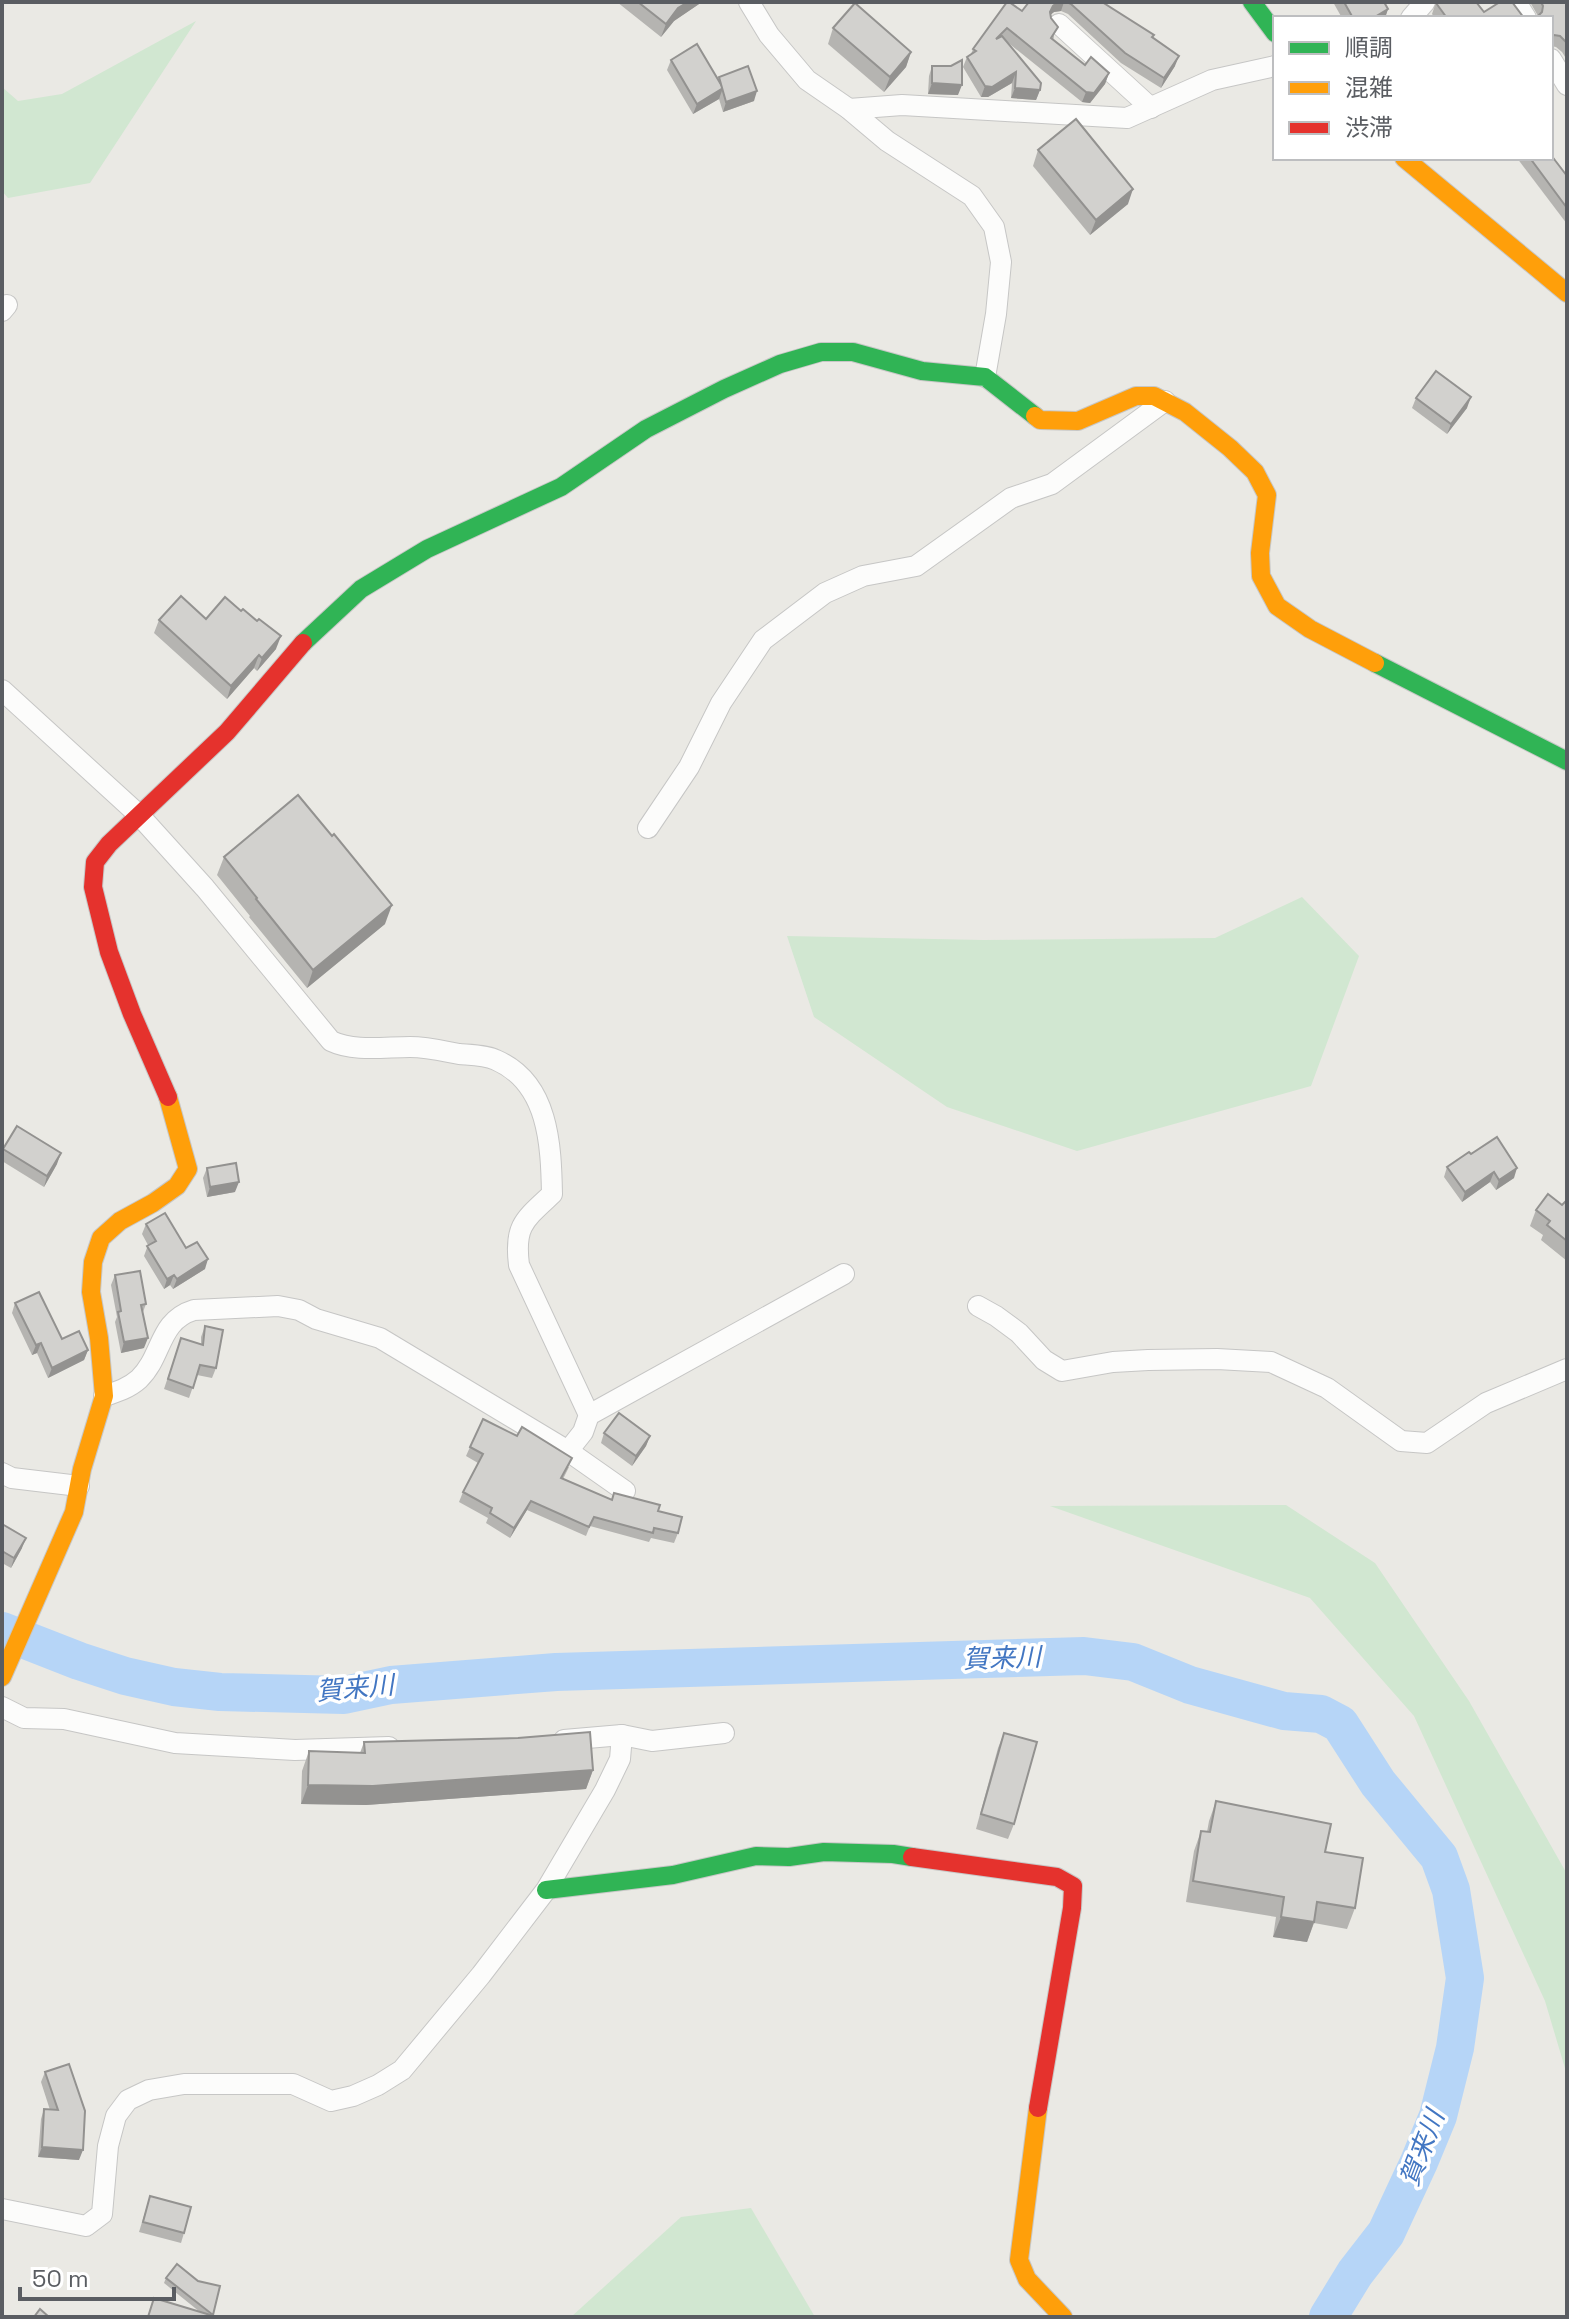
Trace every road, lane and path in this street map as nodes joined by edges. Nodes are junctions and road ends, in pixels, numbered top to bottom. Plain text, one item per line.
1 (749, 2) edge
2 (1252, 2) edge
3 (1059, 24) edge
4 (1273, 30) edge
5 (1553, 62) edge
6 (1273, 66) edge
7 (1567, 85) edge
8 (1151, 108) junction
9 (849, 109) junction
10 (1406, 160) edge
11 (1567, 293) edge
12 (985, 377) junction
13 (1165, 401) junction
14 (2, 690) edge
15 (1567, 761) edge
16 (139, 815) junction
17 (648, 828) dead end
18 (844, 1274) dead end
19 (978, 1306) dead end
20 (1567, 1369) edge
21 (104, 1396) junction
22 (589, 1415) junction
23 (568, 1451) junction
24 (2, 1473) edge
25 (79, 1486) junction
26 (625, 1491) dead end
27 (2, 1677) edge
28 (2, 1707) edge
29 (724, 1733) dead end
30 (622, 1735) junction
31 (543, 1742) edge
32 (403, 1747) edge
33 (546, 1890) junction
34 (2, 2209) edge
35 (1063, 2317) edge

1 - 9 street
2 - 4 street
3 - 8 street
5 - 7 street
6 - 8 street
8 - 9 street
9 - 12 street
10 - 11 street
12 - 13 street
12 - 16 street
13 - 15 street
13 - 17 street
14 - 16 street
16 - 21 street
16 - 22 street
18 - 22 street
19 - 20 street
21 - 23 street
21 - 25 street
22 - 23 street
23 - 26 street
24 - 25 street
25 - 27 street
28 - 32 street
29 - 30 street
30 - 31 street
30 - 33 street
33 - 34 street
33 - 35 street

